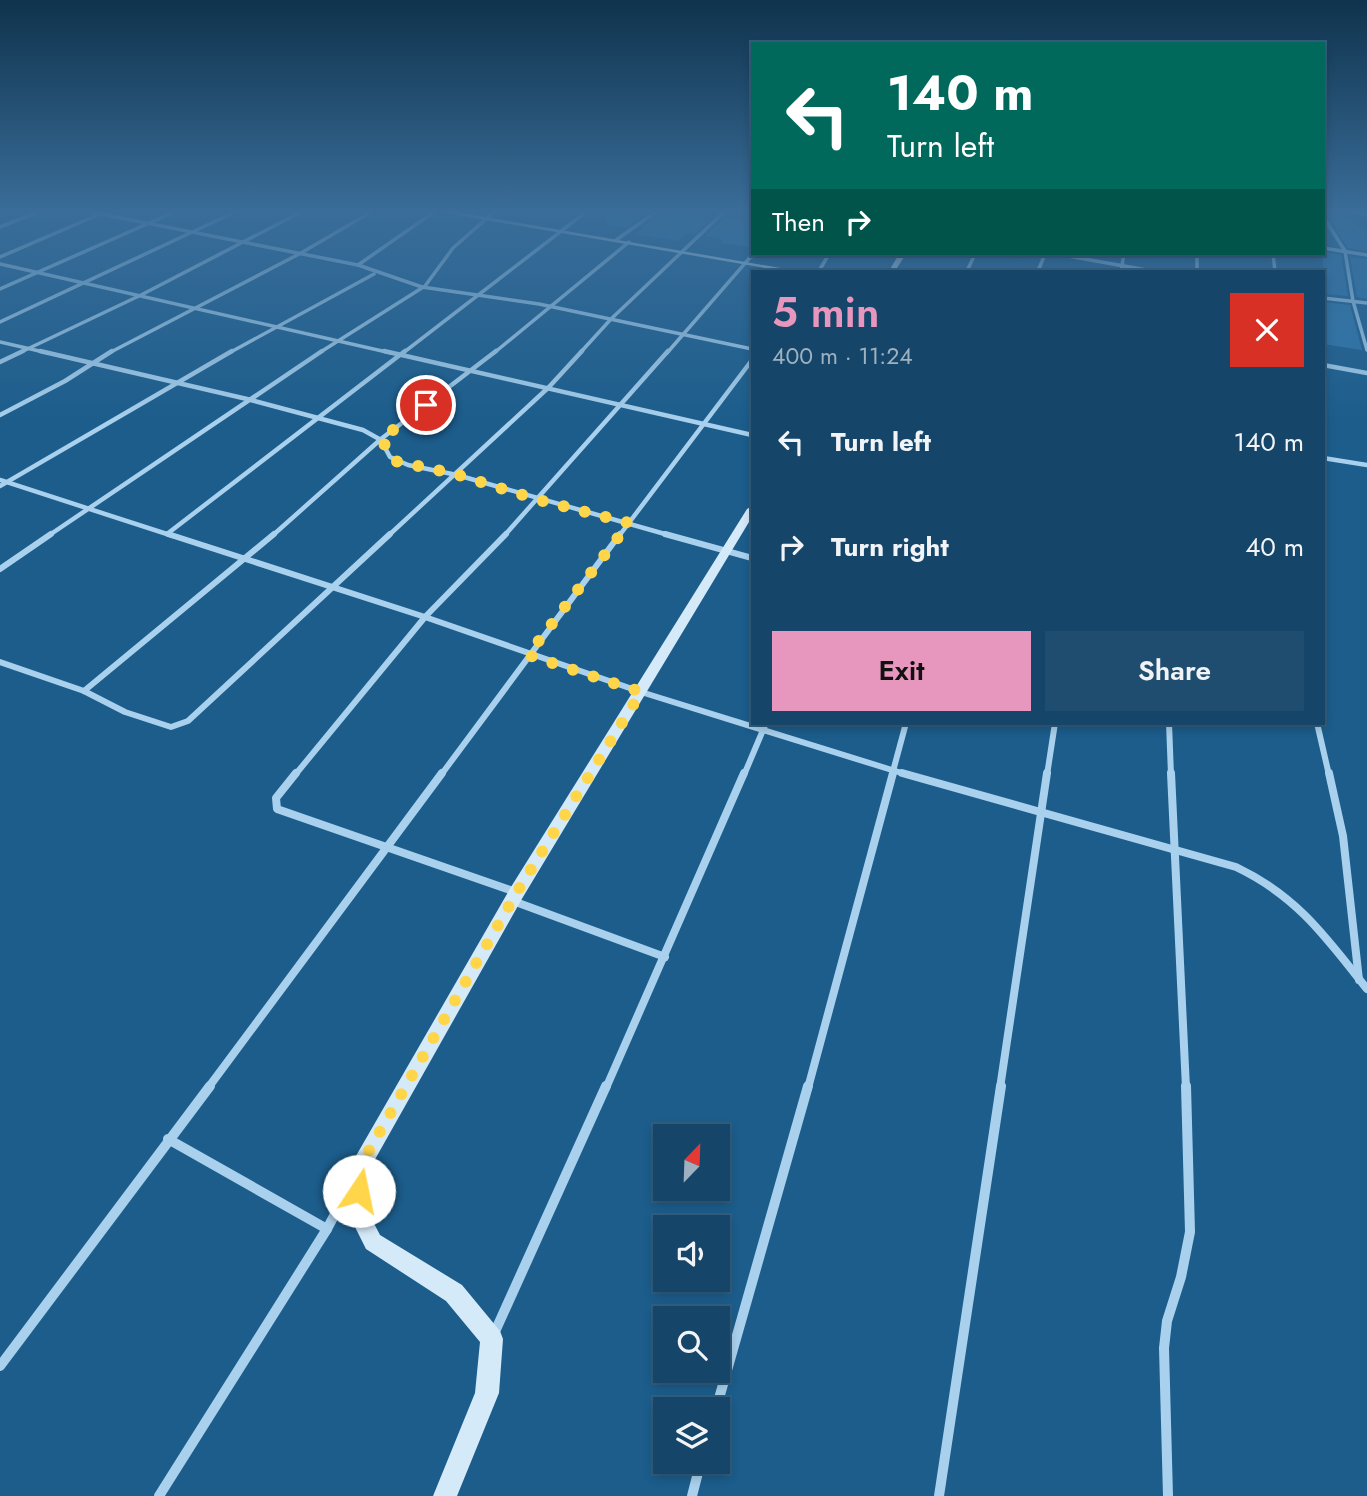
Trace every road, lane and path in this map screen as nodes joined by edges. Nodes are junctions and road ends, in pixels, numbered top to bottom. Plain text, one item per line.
1 (16, 282) edge
2 (81, 282) edge
3 (167, 282) edge
4 (245, 282) edge
5 (359, 282) edge
6 (407, 282) edge
7 (428, 282) edge
8 (498, 282) edge
9 (579, 282) edge
10 (650, 282) edge
11 (728, 282) edge
12 (1350, 282) edge
13 (86, 283) junction
14 (425, 286) junction
15 (0, 289) edge
16 (141, 295) junction
17 (482, 295) junction
18 (1325, 298) edge
19 (1353, 300) junction
20 (1367, 303) edge
21 (549, 306) junction
22 (196, 307) junction
23 (611, 319) junction
24 (0, 322) edge
25 (274, 327) junction
26 (682, 334) junction
27 (334, 341) junction
28 (0, 342) edge
29 (28, 349) junction
30 (751, 349) edge
31 (1367, 350) edge
32 (401, 356) junction
33 (751, 361) edge
34 (0, 362) edge
35 (88, 364) junction
36 (1325, 365) edge
37 (471, 372) junction
38 (1367, 373) edge
39 (177, 383) junction
40 (549, 387) junction
41 (247, 399) junction
42 (625, 405) junction
43 (0, 415) edge
44 (316, 418) junction
45 (705, 423) junction
46 (751, 435) edge
47 (381, 439) junction
48 (1325, 457) edge
49 (1367, 465) edge
50 (455, 474) junction
51 (2, 483) edge
52 (539, 500) junction
53 (88, 509) junction
54 (751, 511) edge
55 (629, 523) junction
56 (167, 534) junction
57 (727, 551) junction
58 (751, 558) edge
59 (245, 560) junction
60 (0, 569) edge
61 (332, 588) junction
62 (425, 617) junction
63 (528, 655) junction
64 (0, 662) edge
65 (84, 691) junction
66 (641, 692) junction
67 (751, 722) edge
68 (905, 725) edge
69 (1055, 725) edge
70 (1169, 725) edge
71 (1317, 725) edge
72 (764, 726) edge
73 (891, 770) junction
74 (1043, 812) junction
75 (1173, 848) junction
76 (387, 849) junction
77 (515, 897) junction
78 (665, 957) junction
79 (1360, 980) junction
80 (1367, 989) edge
81 (168, 1139) junction
82 (359, 1168) junction
83 (327, 1229) junction
84 (492, 1339) junction
85 (0, 1366) edge
86 (719, 1397) edge
87 (698, 1474) edge
88 (159, 1496) edge
89 (445, 1496) edge
90 (692, 1496) edge
91 (939, 1496) edge
92 (1168, 1496) edge

1 - 15 street
2 - 13 street
3 - 16 street
4 - 22 street
5 - 25 street
6 - 14 street
7 - 14 street
8 - 17 street
9 - 21 street
10 - 23 street
11 - 26 street
12 - 19 street
13 - 16 street
13 - 24 street
14 - 17 street
14 - 27 street
16 - 22 street
16 - 29 street
17 - 21 street
17 - 32 street
18 - 19 street
19 - 20 street
19 - 31 street
21 - 23 street
21 - 37 street
22 - 25 street
22 - 35 street
23 - 26 street
23 - 40 street
25 - 27 street
25 - 39 street
26 - 30 street
26 - 42 street
27 - 32 street
27 - 41 street
28 - 29 street
29 - 34 street
29 - 35 street
32 - 37 street
32 - 44 street
33 - 45 street
35 - 39 street
35 - 43 street
36 - 38 street
37 - 40 street
37 - 47 street
39 - 41 street
39 - 51 street
40 - 42 street
40 - 50 street
41 - 44 street
41 - 53 street
42 - 45 street
42 - 52 street
44 - 47 street
44 - 56 street
45 - 46 street
45 - 55 street
47 - 50 street
47 - 59 street
48 - 49 street
50 - 52 street
50 - 61 street
51 - 53 street
52 - 55 street
52 - 62 street
53 - 56 street
53 - 60 street
54 - 57 street
55 - 57 street
55 - 63 street
56 - 59 street
57 - 58 street
57 - 66 street
59 - 61 street
59 - 65 street
61 - 62 street
61 - 65 street
62 - 63 street
62 - 76 street
63 - 66 street
63 - 76 street
64 - 65 street
66 - 67 street
66 - 77 street
68 - 73 street
69 - 74 street
70 - 75 street
71 - 79 street
72 - 73 street
72 - 78 street
73 - 74 street
73 - 86 street
74 - 75 street
74 - 91 street
75 - 79 street
75 - 92 street
76 - 77 street
76 - 81 street
77 - 78 street
77 - 82 street
78 - 84 street
79 - 80 street
81 - 83 street
81 - 85 street
82 - 83 street
82 - 84 street
83 - 88 street
84 - 89 street
87 - 90 street

